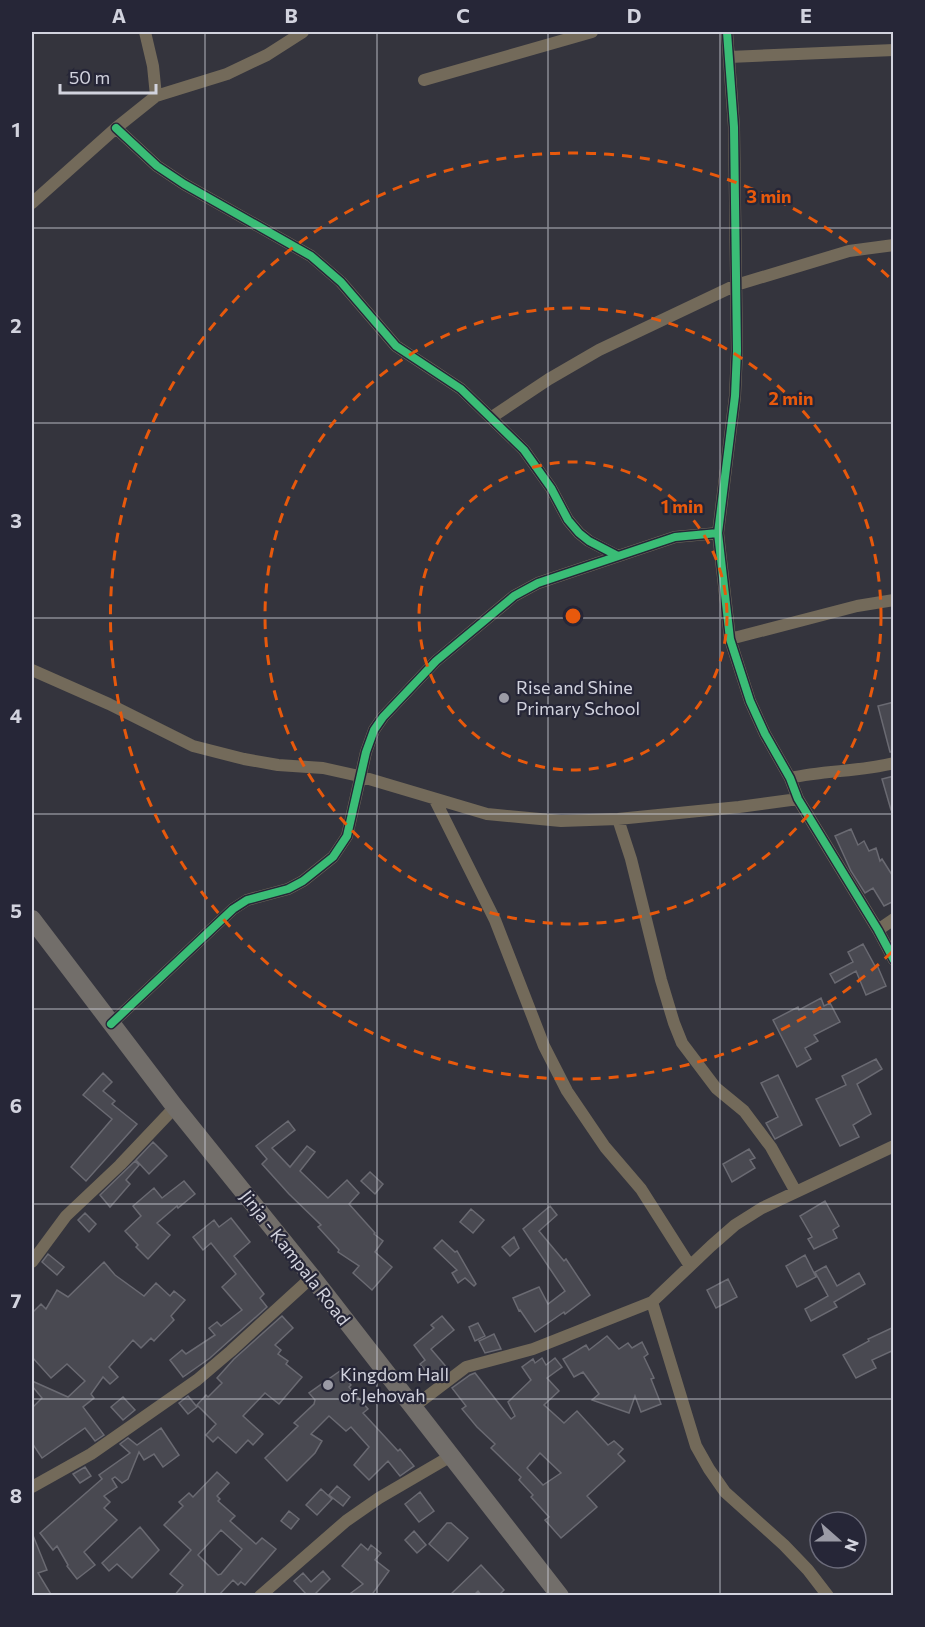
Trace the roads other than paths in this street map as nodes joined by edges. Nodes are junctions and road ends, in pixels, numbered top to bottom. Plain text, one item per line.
1 (145, 32) edge
2 (303, 32) edge
3 (592, 32) edge
4 (727, 32) edge
5 (894, 50) edge
6 (729, 57) junction
7 (424, 80) dead end
8 (156, 96) junction
9 (116, 128) junction
10 (32, 203) edge
11 (894, 245) edge
12 (736, 285) junction
13 (492, 417) junction
14 (718, 533) junction
15 (618, 556) junction
16 (894, 600) edge
17 (730, 639) junction
18 (32, 670) edge
19 (894, 763) edge
20 (359, 776) junction
21 (790, 778) junction
22 (798, 799) junction
23 (435, 800) junction
24 (618, 819) junction
25 (32, 919) edge
26 (894, 919) edge
27 (878, 930) junction
28 (894, 960) edge
29 (111, 1024) junction
30 (175, 1107) junction
31 (894, 1146) edge
32 (796, 1192) junction
33 (32, 1262) edge
34 (690, 1266) junction
35 (312, 1277) junction
36 (652, 1302) junction
37 (412, 1408) junction
38 (451, 1456) junction
39 (32, 1487) edge
40 (260, 1596) edge
41 (560, 1596) edge
42 (828, 1596) edge

1 - 8 street
2 - 8 street
3 - 7 street
4 - 6 street
5 - 6 street
6 - 12 street
8 - 9 street
9 - 10 street
9 - 13 street
11 - 12 street
12 - 13 street
12 - 14 street
13 - 15 street
14 - 15 street
14 - 17 street
15 - 20 street
16 - 17 street
17 - 21 street
18 - 20 street
19 - 21 street
20 - 23 street
20 - 29 street
21 - 22 street
22 - 24 street
22 - 27 street
23 - 24 street
23 - 34 street
24 - 32 street
25 - 29 highway, Jinja - Kampala Road
26 - 27 street
27 - 28 street
29 - 30 highway, Jinja - Kampala Road
30 - 33 street
30 - 35 highway, Jinja - Kampala Road
31 - 32 street
32 - 34 street
34 - 36 street
35 - 37 highway, Jinja - Kampala Road
35 - 39 street
36 - 37 street
36 - 42 street
37 - 38 highway, Jinja - Kampala Road
38 - 40 street
38 - 41 highway, Jinja - Kampala Road

